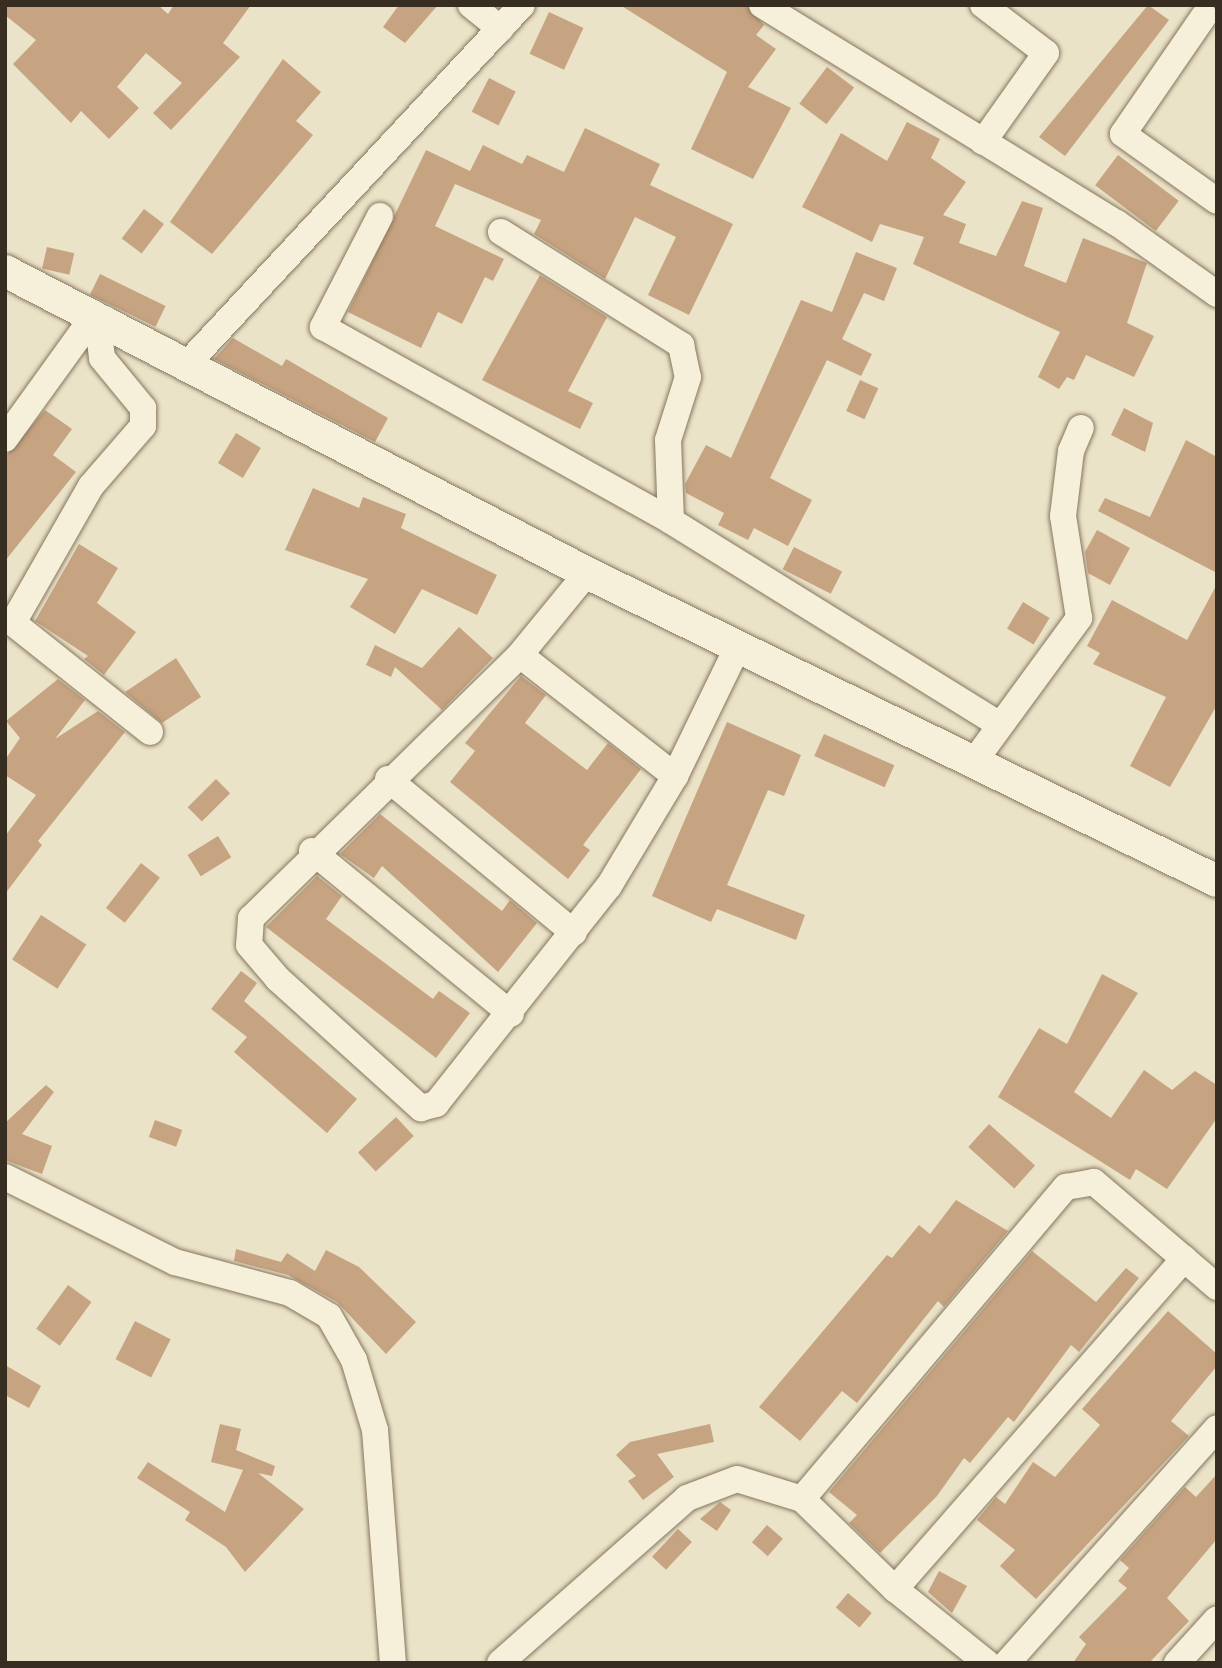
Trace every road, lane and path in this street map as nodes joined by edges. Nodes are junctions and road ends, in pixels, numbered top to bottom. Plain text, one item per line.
1 (471, 5) edge
2 (522, 5) edge
3 (762, 5) edge
4 (983, 5) edge
5 (1204, 16) edge
6 (501, 29) junction
7 (983, 142) junction
8 (1215, 196) edge
9 (380, 216) dead end
10 (501, 232) dead end
11 (5, 271) edge
12 (1217, 294) edge
13 (100, 317) junction
14 (189, 362) junction
15 (1081, 428) dead end
16 (5, 439) edge
17 (671, 521) junction
18 (587, 573) junction
19 (738, 646) junction
20 (520, 655) junction
21 (999, 724) junction
22 (150, 732) dead end
23 (972, 763) junction
24 (675, 776) junction
25 (388, 779) junction
26 (312, 851) junction
27 (1217, 881) edge
28 (574, 933) junction
29 (511, 1014) junction
30 (5, 1177) edge
31 (1184, 1259) junction
32 (1217, 1287) edge
33 (1217, 1428) edge
34 (802, 1499) junction
35 (895, 1589) junction
36 (1217, 1619) edge
37 (393, 1663) edge
38 (500, 1663) edge
39 (987, 1663) edge
40 (1007, 1663) edge
41 (1177, 1663) edge

1 - 6 street
2 - 6 street
3 - 7 street
4 - 7 street
5 - 8 street
6 - 14 street
7 - 12 street
9 - 17 street
10 - 17 street
11 - 13 street
13 - 14 street
13 - 16 street
13 - 22 street
14 - 18 street
15 - 21 street
17 - 21 street
18 - 19 street
18 - 20 street
19 - 23 street
19 - 24 street
20 - 24 street
20 - 25 street
21 - 23 street
23 - 27 street
24 - 28 street
25 - 26 street
25 - 28 street
26 - 29 street
26 - 29 street
28 - 29 street
30 - 37 street
31 - 32 street
31 - 34 street
31 - 35 street
33 - 40 street
34 - 35 street
34 - 38 street
35 - 39 street
36 - 41 street

